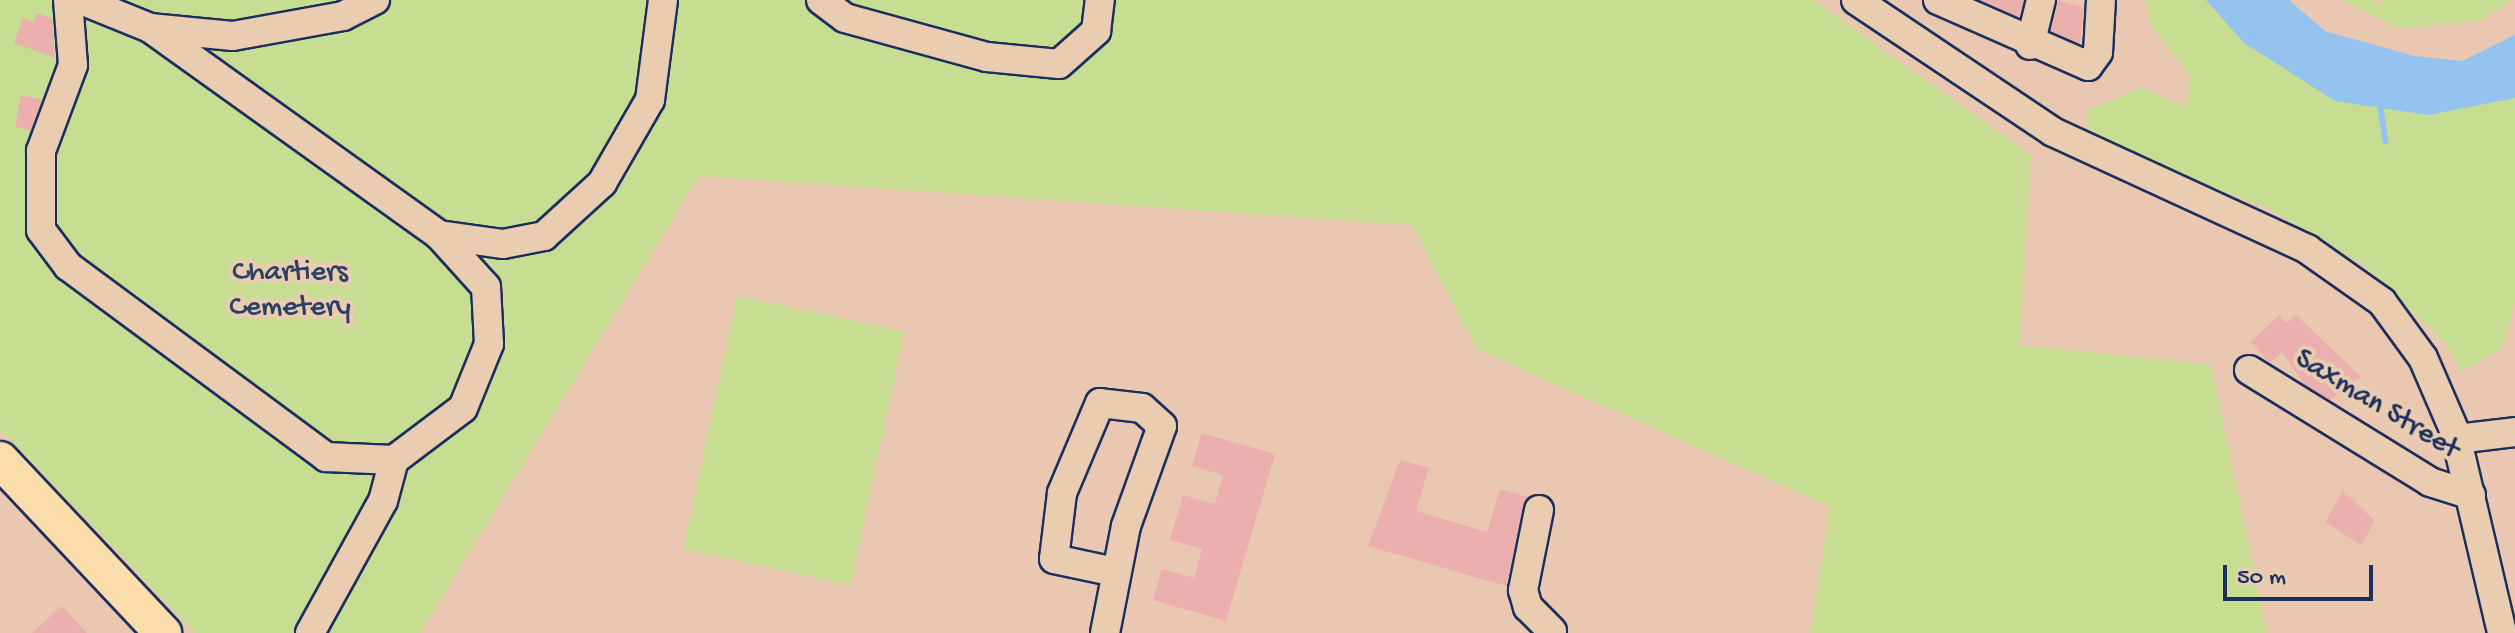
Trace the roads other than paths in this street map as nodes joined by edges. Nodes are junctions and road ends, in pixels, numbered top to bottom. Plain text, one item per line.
1 (68, 0) edge
2 (83, 0) edge
3 (375, 0) edge
4 (663, 0) edge
5 (821, 0) edge
6 (1100, 0) edge
7 (1856, 0) edge
8 (1938, 0) edge
9 (2041, 0) edge
10 (2101, 0) edge
11 (1970, 8) edge
12 (1891, 9) edge
13 (150, 28) junction
14 (2030, 45) junction
15 (439, 235) junction
16 (503, 244) junction
17 (486, 287) junction
18 (2249, 370) dead end
19 (2515, 432) edge
20 (2457, 439) junction
21 (0, 460) edge
22 (394, 460) junction
23 (2471, 495) junction
24 (1539, 510) dead end
25 (1115, 572) junction
26 (1553, 632) edge
27 (163, 633) edge
28 (310, 633) edge
29 (1105, 633) edge
30 (2502, 633) edge

1 - 22 street
2 - 13 street
3 - 13 street
4 - 16 street
5 - 6 street
7 - 12 street
8 - 11 street
9 - 14 street
10 - 14 street
11 - 14 street
12 - 20 street
13 - 15 street
15 - 16 street
15 - 17 street
16 - 17 street
17 - 22 street
18 - 23 street, Saxman Street
19 - 20 street
20 - 23 street
21 - 27 main road
22 - 28 street
23 - 30 street
24 - 26 street
25 - 25 street
25 - 29 street

